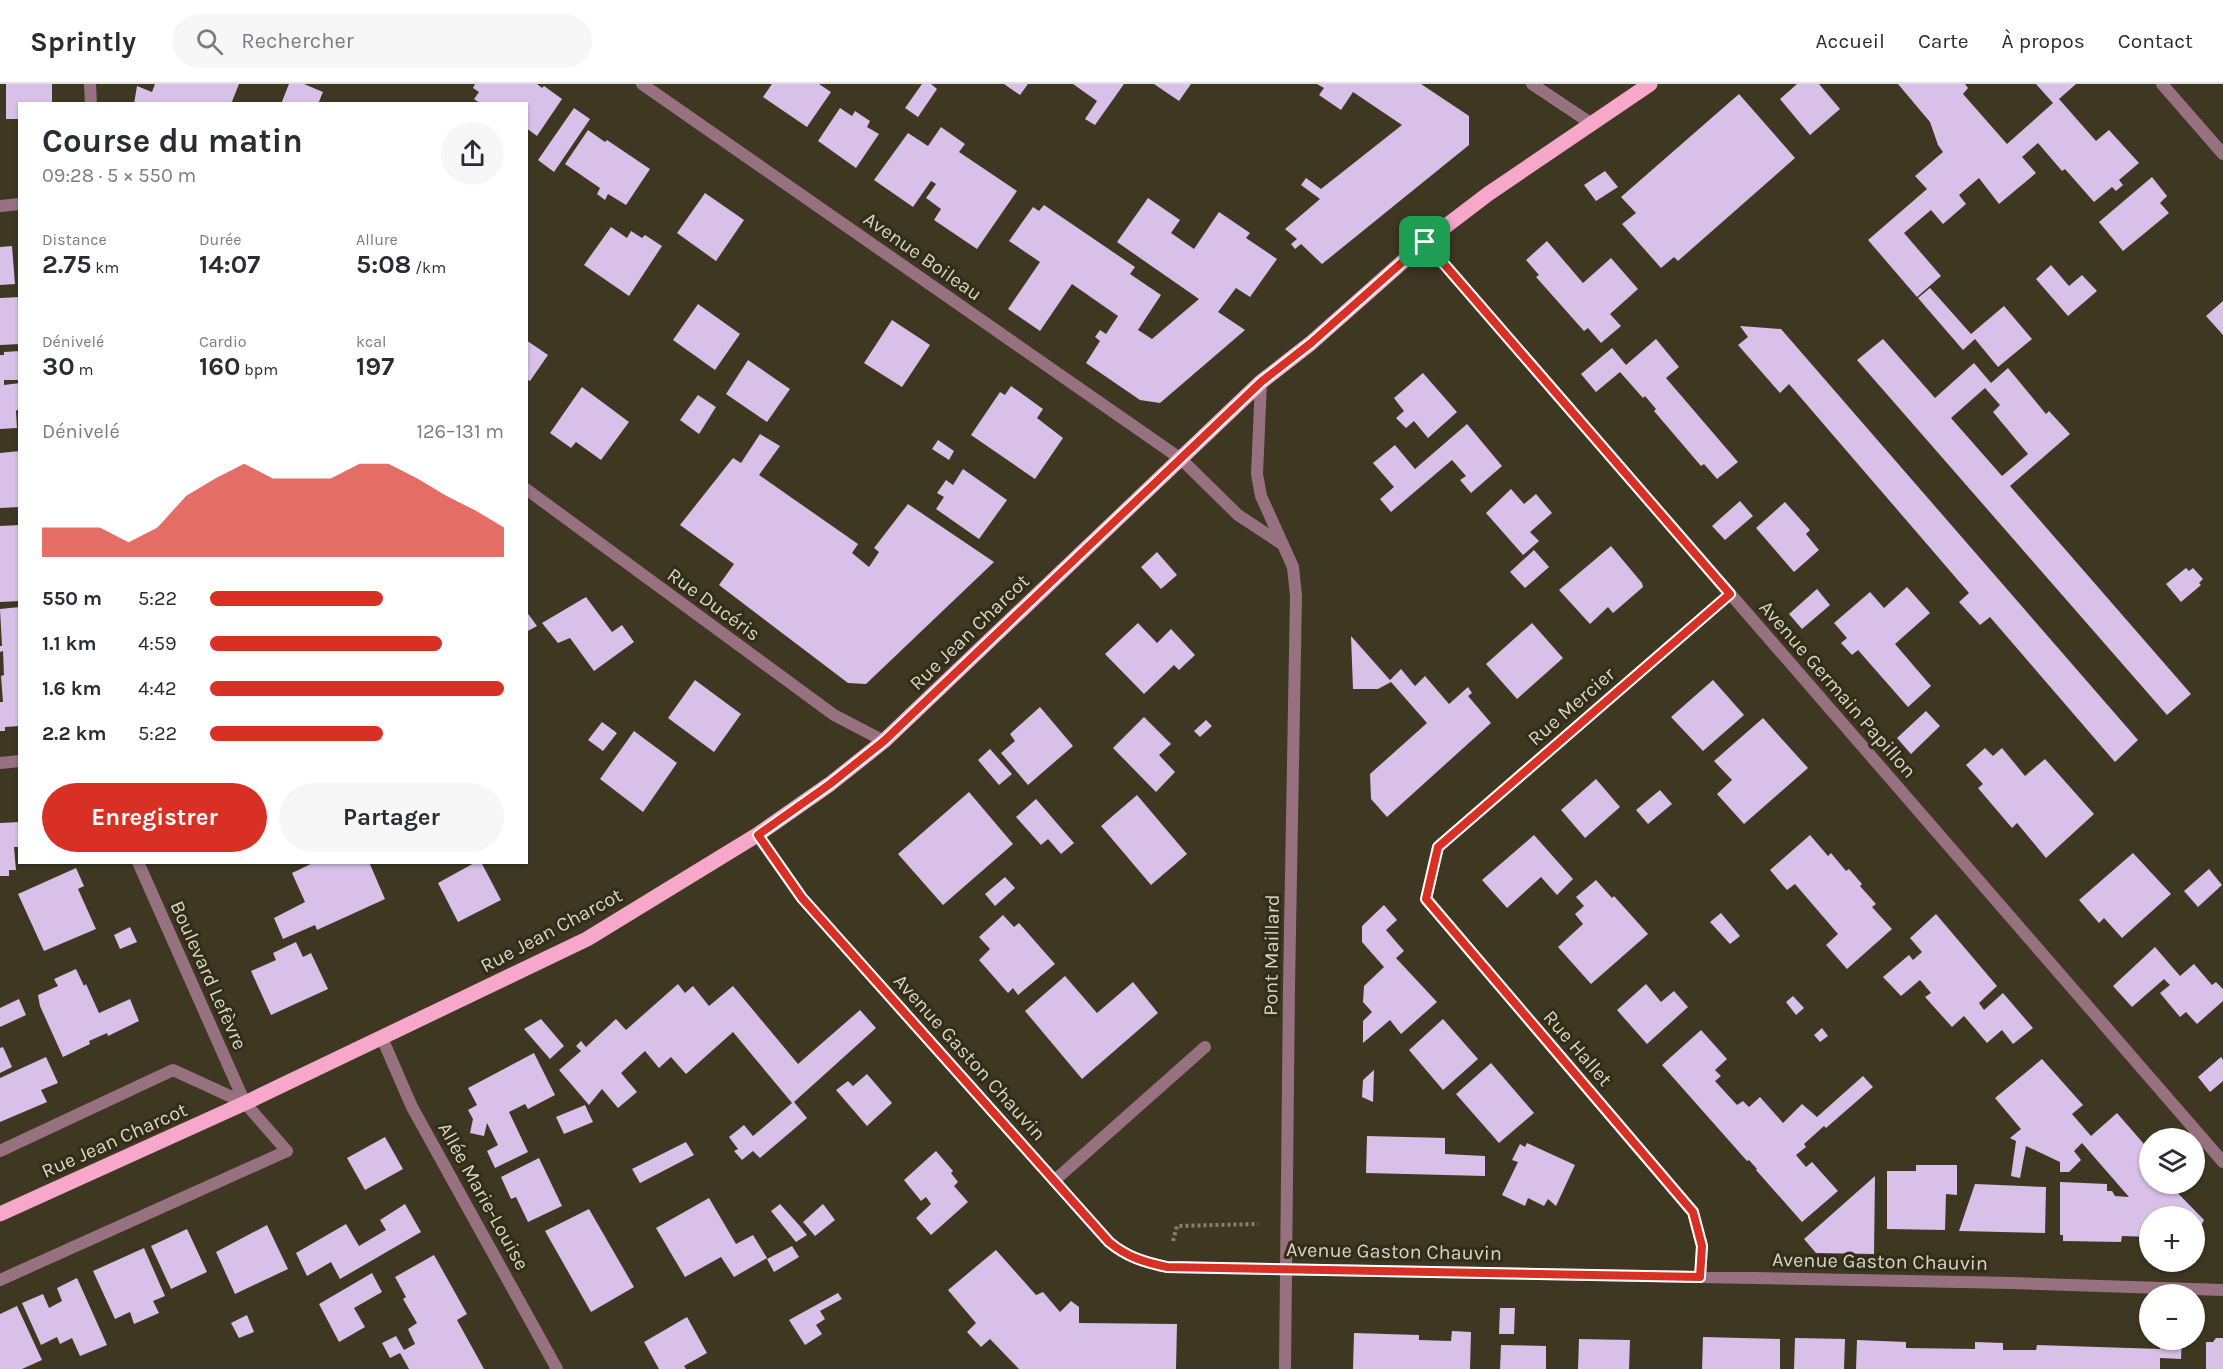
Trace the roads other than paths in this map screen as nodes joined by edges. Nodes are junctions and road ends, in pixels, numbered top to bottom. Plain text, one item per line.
1 (90, 84) edge
2 (642, 84) edge
3 (1532, 84) edge
4 (1650, 84) edge
5 (2162, 84) edge
6 (91, 102) edge
7 (1593, 124) junction
8 (2223, 154) edge
9 (18, 204) edge
10 (0, 206) edge
11 (1425, 242) junction
12 (1261, 382) junction
13 (1181, 459) junction
14 (528, 490) edge
15 (1282, 544) junction
16 (1730, 594) junction
17 (884, 741) junction
18 (18, 761) edge
19 (0, 763) edge
20 (758, 835) junction
21 (1438, 847) joint
22 (139, 864) edge
23 (382, 1038) junction
24 (1205, 1047) dead end
25 (245, 1103) junction
26 (0, 1151) edge
27 (2223, 1162) edge
28 (1054, 1181) junction
29 (0, 1214) edge
30 (1700, 1277) junction
31 (0, 1280) edge
32 (2223, 1290) edge
33 (557, 1369) edge
34 (1285, 1369) edge

1 - 6 street
2 - 13 street, Avenue Boileau
3 - 7 street
4 - 7 main road, Rue Jean Charcot
5 - 8 street
7 - 11 main road, Rue Jean Charcot
9 - 10 street
11 - 12 main road, Rue Jean Charcot
11 - 16 street, Avenue Germain Papillon
12 - 13 main road, Rue Jean Charcot
12 - 15 street, Pont Maillard
13 - 15 street
13 - 17 main road, Rue Jean Charcot
14 - 17 street, Rue Ducéris
15 - 34 street, Pont Maillard, bridge
16 - 21 street, Rue Mercier
16 - 27 street, Avenue Germain Papillon
17 - 20 main road, Rue Jean Charcot
18 - 19 street
20 - 23 main road, Rue Jean Charcot
20 - 28 street, Avenue Gaston Chauvin
21 - 30 street, Rue Hallet
22 - 25 street, Boulevard Lefèvre
23 - 25 main road, Rue Jean Charcot
23 - 33 street, Allée Marie-Louise
24 - 28 street
25 - 26 street, Rue Jean Charcot
25 - 29 main road, Rue Jean Charcot
25 - 31 street
28 - 30 street, Avenue Gaston Chauvin
30 - 32 street, Avenue Gaston Chauvin

